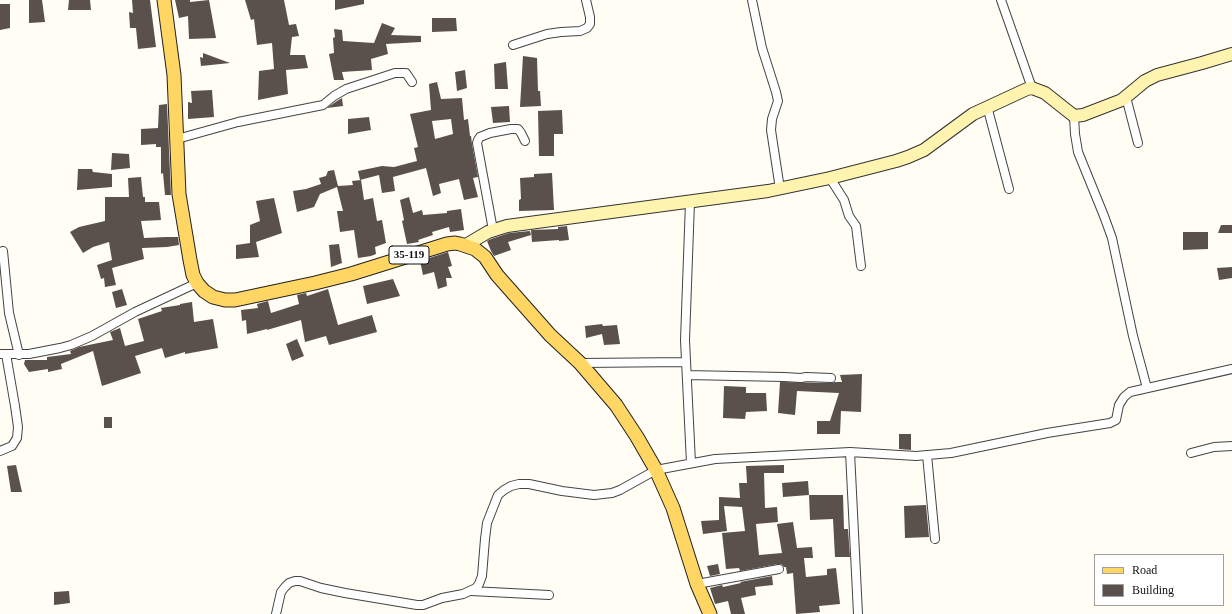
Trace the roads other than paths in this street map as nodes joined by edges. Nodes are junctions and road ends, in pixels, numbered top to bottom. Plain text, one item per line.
1 (164, 0) edge
2 (586, 0) edge
3 (752, 0) edge
4 (1001, 0) edge
5 (513, 45) dead end
6 (1232, 54) edge
7 (412, 82) dead end
8 (1032, 88) junction
9 (1126, 97) junction
10 (987, 106) junction
11 (1074, 116) junction
12 (177, 139) junction
13 (524, 141) dead end
14 (1138, 143) dead end
15 (830, 178) junction
16 (780, 189) junction
17 (1009, 190) dead end
18 (690, 202) junction
19 (493, 230) junction
20 (466, 245) junction
21 (3, 251) dead end
22 (861, 266) dead end
23 (197, 283) junction
24 (3, 354) edge
25 (19, 355) junction
26 (686, 362) junction
27 (580, 363) junction
28 (1232, 369) edge
29 (687, 375) junction
30 (831, 378) dead end
31 (1146, 388) junction
32 (1232, 446) edge
33 (0, 451) edge
34 (850, 452) junction
35 (1191, 453) dead end
36 (927, 456) junction
37 (691, 463) junction
38 (656, 470) junction
39 (935, 539) dead end
40 (779, 569) dead end
41 (697, 584) junction
42 (470, 591) junction
43 (550, 595) dead end
44 (276, 614) edge
45 (710, 614) edge
46 (858, 614) edge

1 - 12 main road
2 - 5 street
3 - 16 street
4 - 8 street
6 - 9 street
7 - 12 street
8 - 10 street
8 - 11 street
9 - 11 street
9 - 14 street
10 - 15 street
10 - 17 street
11 - 31 street
12 - 23 main road
13 - 19 street
15 - 16 street
15 - 22 street
16 - 18 street
18 - 19 street
18 - 26 street
19 - 20 street
20 - 23 main road, 35-119
20 - 27 main road, 35-119
21 - 25 street
23 - 25 street
24 - 25 street
24 - 33 street
26 - 27 street
26 - 29 street
27 - 38 main road, 35-119
28 - 31 street
29 - 30 street
29 - 37 street
31 - 36 street
32 - 35 street
34 - 36 street
34 - 37 street
34 - 46 street
36 - 39 street
37 - 38 street
38 - 41 main road, 35-119
38 - 42 street
40 - 41 street
41 - 45 main road, 35-119
42 - 43 street
42 - 44 street

